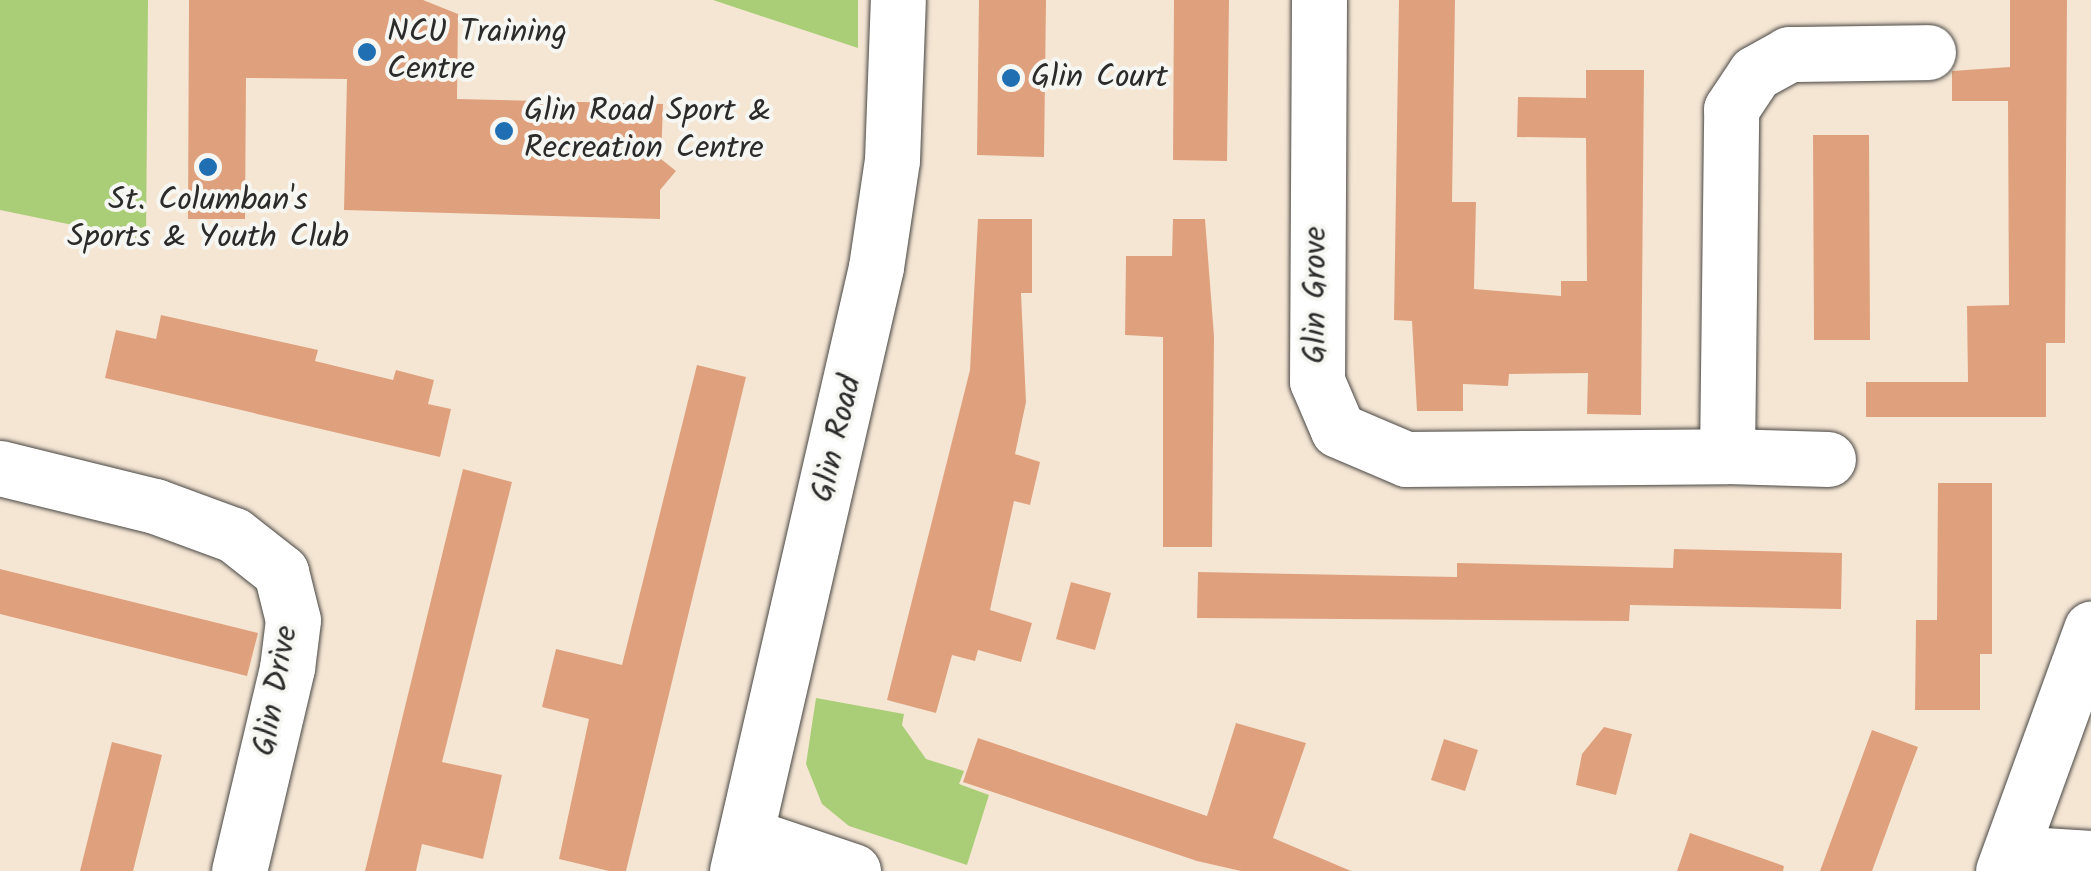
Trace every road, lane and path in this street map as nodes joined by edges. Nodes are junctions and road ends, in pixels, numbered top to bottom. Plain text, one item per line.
1 (898, 0) edge
2 (1319, 0) edge
3 (1928, 52) dead end
4 (1727, 456) junction
5 (1828, 459) dead end
6 (0, 468) edge
7 (2091, 628) edge
8 (742, 853) edge
9 (2091, 858) edge
10 (2007, 862) edge
11 (240, 871) edge
12 (853, 871) edge

1 - 8 street, Glin Road
2 - 4 street, Glin Grove
3 - 4 street
4 - 5 street, Glin Grove
6 - 11 street, Glin Drive
7 - 10 street
8 - 12 street
9 - 10 street

